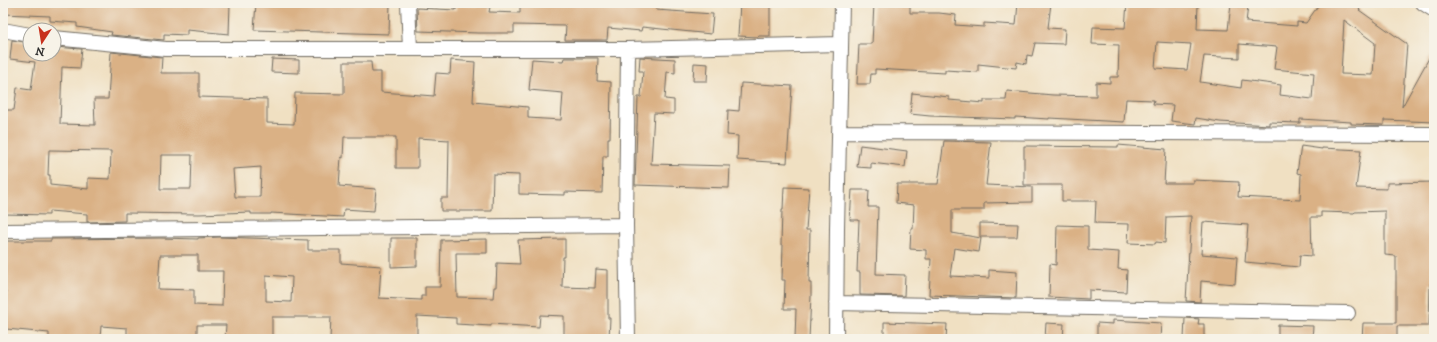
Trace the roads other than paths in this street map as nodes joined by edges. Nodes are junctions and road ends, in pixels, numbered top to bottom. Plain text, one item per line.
1 (408, 3) edge
2 (842, 3) edge
3 (1423, 3) edge
4 (1434, 10) edge
5 (3, 30) edge
6 (22, 34) edge
7 (62, 39) edge
8 (841, 44) junction
9 (410, 49) junction
10 (628, 49) junction
11 (839, 132) junction
12 (1434, 134) edge
13 (626, 225) junction
14 (3, 231) edge
15 (836, 303) junction
16 (1348, 313) dead end
17 (628, 339) edge
18 (836, 339) edge

1 - 9 street
2 - 8 street
3 - 4 street
5 - 6 street
7 - 9 street
8 - 10 street
8 - 11 street
9 - 10 street
10 - 13 street
11 - 12 street
11 - 15 street
13 - 14 street
13 - 17 street
15 - 16 street
15 - 18 street

